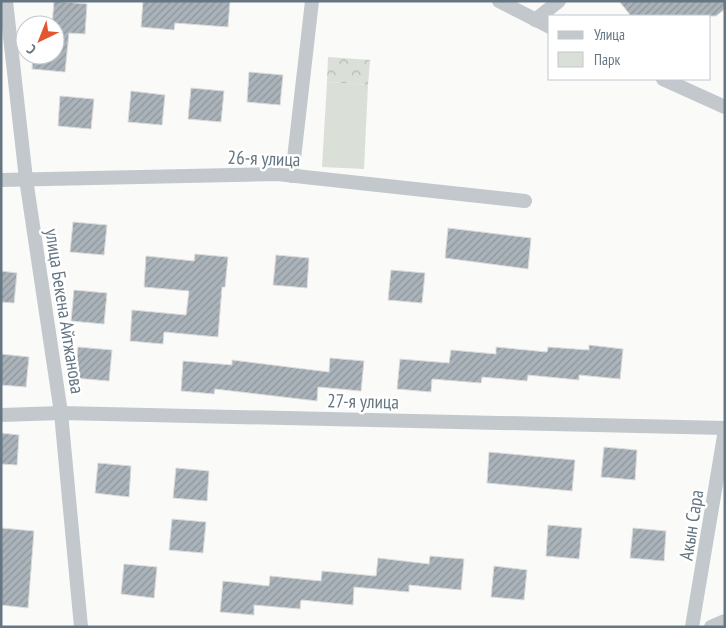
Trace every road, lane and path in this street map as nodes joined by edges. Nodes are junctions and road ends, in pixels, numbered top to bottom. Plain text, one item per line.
1 (6, 1) edge
2 (312, 1) edge
3 (499, 1) edge
4 (559, 1) edge
5 (535, 20) junction
6 (548, 26) edge
7 (665, 80) edge
8 (725, 107) edge
9 (292, 176) junction
10 (26, 179) junction
11 (1, 180) edge
12 (526, 201) dead end
13 (61, 413) junction
14 (1, 415) edge
15 (725, 429) edge
16 (725, 620) edge
17 (81, 627) edge
18 (692, 627) edge
19 (711, 627) edge

1 - 10 street, улица Бекена Айтжанова
2 - 9 street
3 - 5 street
4 - 5 street
5 - 6 street
7 - 8 street
9 - 10 street, 26-я улица
9 - 12 street, 26-я улица
10 - 11 street, 26-я улица
10 - 13 street, улица Бекена Айтжанова
13 - 14 street, 27-я улица
13 - 15 street, 27-я улица
13 - 17 street, улица Бекена Айтжанова
15 - 18 street, Акын Сара
16 - 19 street

